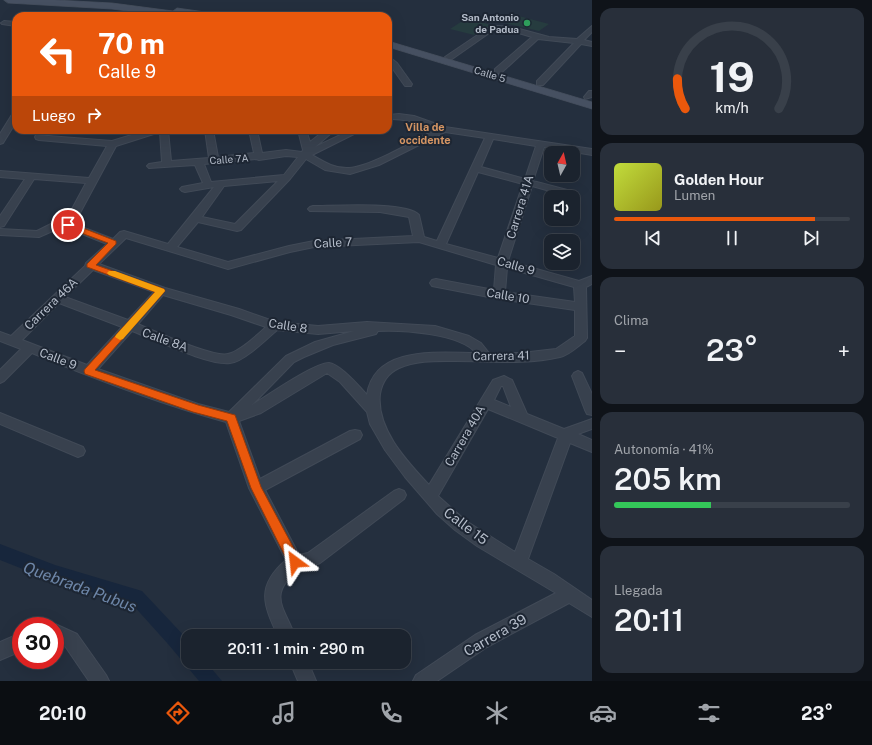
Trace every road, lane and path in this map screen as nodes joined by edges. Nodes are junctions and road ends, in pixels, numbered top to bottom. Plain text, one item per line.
1 (8, 0) edge
2 (78, 0) edge
3 (158, 12) edge
4 (183, 12) edge
5 (4, 23) dead end
6 (12, 24) edge
7 (592, 28) edge
8 (537, 36) junction
9 (392, 41) edge
10 (581, 41) junction
11 (592, 44) edge
12 (392, 45) edge
13 (449, 57) junction
14 (392, 61) edge
15 (498, 71) dead end
16 (540, 83) dead end
17 (408, 84) dead end
18 (591, 99) edge
19 (392, 117) edge
20 (12, 122) edge
21 (444, 129) junction
22 (144, 134) edge
23 (164, 134) edge
24 (210, 134) edge
25 (254, 134) edge
26 (303, 134) edge
27 (325, 134) edge
28 (349, 134) edge
29 (490, 136) junction
30 (39, 137) dead end
31 (0, 141) edge
32 (113, 144) junction
33 (540, 144) junction
34 (592, 152) edge
35 (307, 153) junction
36 (259, 157) junction
37 (214, 160) junction
38 (198, 161) junction
39 (167, 165) junction
40 (152, 166) dead end
41 (475, 168) junction
42 (0, 174) edge
43 (32, 177) junction
44 (287, 177) junction
45 (91, 181) junction
46 (527, 181) junction
47 (221, 184) junction
48 (208, 185) junction
49 (185, 189) dead end
50 (558, 190) edge
51 (313, 209) dead end
52 (196, 218) junction
53 (0, 224) edge
54 (68, 225) junction
55 (0, 232) edge
56 (419, 239) junction
57 (114, 243) junction
58 (440, 244) junction
59 (170, 249) junction
60 (502, 262) junction
61 (90, 265) junction
62 (586, 282) edge
63 (436, 283) dead end
64 (161, 291) junction
65 (499, 295) junction
66 (57, 298) junction
67 (580, 307) junction
68 (129, 326) junction
69 (275, 326) junction
70 (386, 327) junction
71 (0, 336) edge
72 (587, 340) edge
73 (12, 341) junction
74 (30, 348) junction
75 (486, 357) junction
76 (89, 371) junction
77 (578, 376) dead end
78 (0, 378) edge
79 (376, 388) joint
80 (485, 402) junction
81 (374, 410) junction
82 (592, 410) edge
83 (522, 417) junction
84 (0, 418) edge
85 (231, 418) junction
86 (592, 424) edge
87 (566, 434) junction
88 (356, 435) dead end
89 (592, 446) edge
90 (78, 451) dead end
91 (256, 488) junction
92 (399, 495) dead end
93 (430, 496) junction
94 (295, 562) junction
95 (519, 562) junction
96 (570, 594) junction
97 (592, 609) edge
98 (284, 629) edge
99 (64, 636) edge
100 (12, 646) edge
101 (0, 651) edge
102 (302, 669) edge
103 (100, 681) edge
104 (307, 681) edge
105 (422, 681) edge

1 - 3 main road
2 - 4 main road
5 - 6 street
7 - 10 street
8 - 10 street
8 - 13 street
8 - 15 street
9 - 13 main road, Calle 5
10 - 11 street
10 - 16 street
12 - 18 main road, Calle 5
13 - 18 main road, Calle 5
14 - 17 street
19 - 21 street
20 - 31 street
21 - 29 street
21 - 35 street
22 - 32 street
23 - 39 street
24 - 37 street
25 - 36 street
26 - 35 street
27 - 35 street
28 - 35 street
29 - 33 street
29 - 41 street
30 - 32 street
32 - 45 street
33 - 34 street
33 - 46 street, Carrera 41A
35 - 36 street, Calle 7A
35 - 44 street
36 - 37 street, Calle 7A
37 - 38 street, Calle 7A
38 - 39 street, Calle 7A
38 - 48 street
39 - 40 street, Calle 7A
41 - 46 street
41 - 58 street
42 - 43 street
43 - 45 street
43 - 53 street
44 - 47 street
44 - 52 street
45 - 54 street
46 - 50 street
46 - 60 street, Carrera 41A
47 - 48 street
47 - 52 street
48 - 49 street
51 - 56 street
52 - 59 street
54 - 55 street
54 - 57 street
56 - 58 street, Calle 7
56 - 59 street, Calle 7
57 - 59 street, Carrera 46A
57 - 61 street, Carrera 46A
58 - 60 street, Calle 9
60 - 62 street, Calle 9
60 - 65 street, Carrera 41A
61 - 64 street, Calle 8
61 - 66 street, Carrera 46A
62 - 67 street, Carrera 41
63 - 65 street, Calle 10
64 - 68 street
64 - 69 street, Calle 8
65 - 67 street, Calle 10
66 - 68 street, Calle 8A
66 - 73 street, Carrera 46A
67 - 72 street, Carrera 41
68 - 69 street, Calle 8A
68 - 76 street
69 - 70 street, Calle 8
70 - 75 street, Calle 8
70 - 85 street
71 - 73 street, Calle 9
72 - 75 street, Carrera 41
73 - 74 street, Calle 9
74 - 76 street, Calle 9
74 - 78 street
75 - 79 street, Carrera 41
76 - 85 street, Calle 9
77 - 82 street
79 - 81 street, Calle 15
80 - 83 street
80 - 83 street, Carrera 40A
80 - 93 street, Carrera 40A
81 - 85 street, Calle 15
81 - 93 street, Calle 15
83 - 87 street
84 - 90 street
85 - 91 street
86 - 87 street
87 - 89 street
87 - 95 street
88 - 91 street
91 - 94 street
92 - 94 street
93 - 95 street, Calle 15
94 - 98 street
95 - 96 street, Calle 15
96 - 97 street, Calle 15
96 - 105 street, Carrera 39
99 - 103 street
100 - 101 street
102 - 104 street

